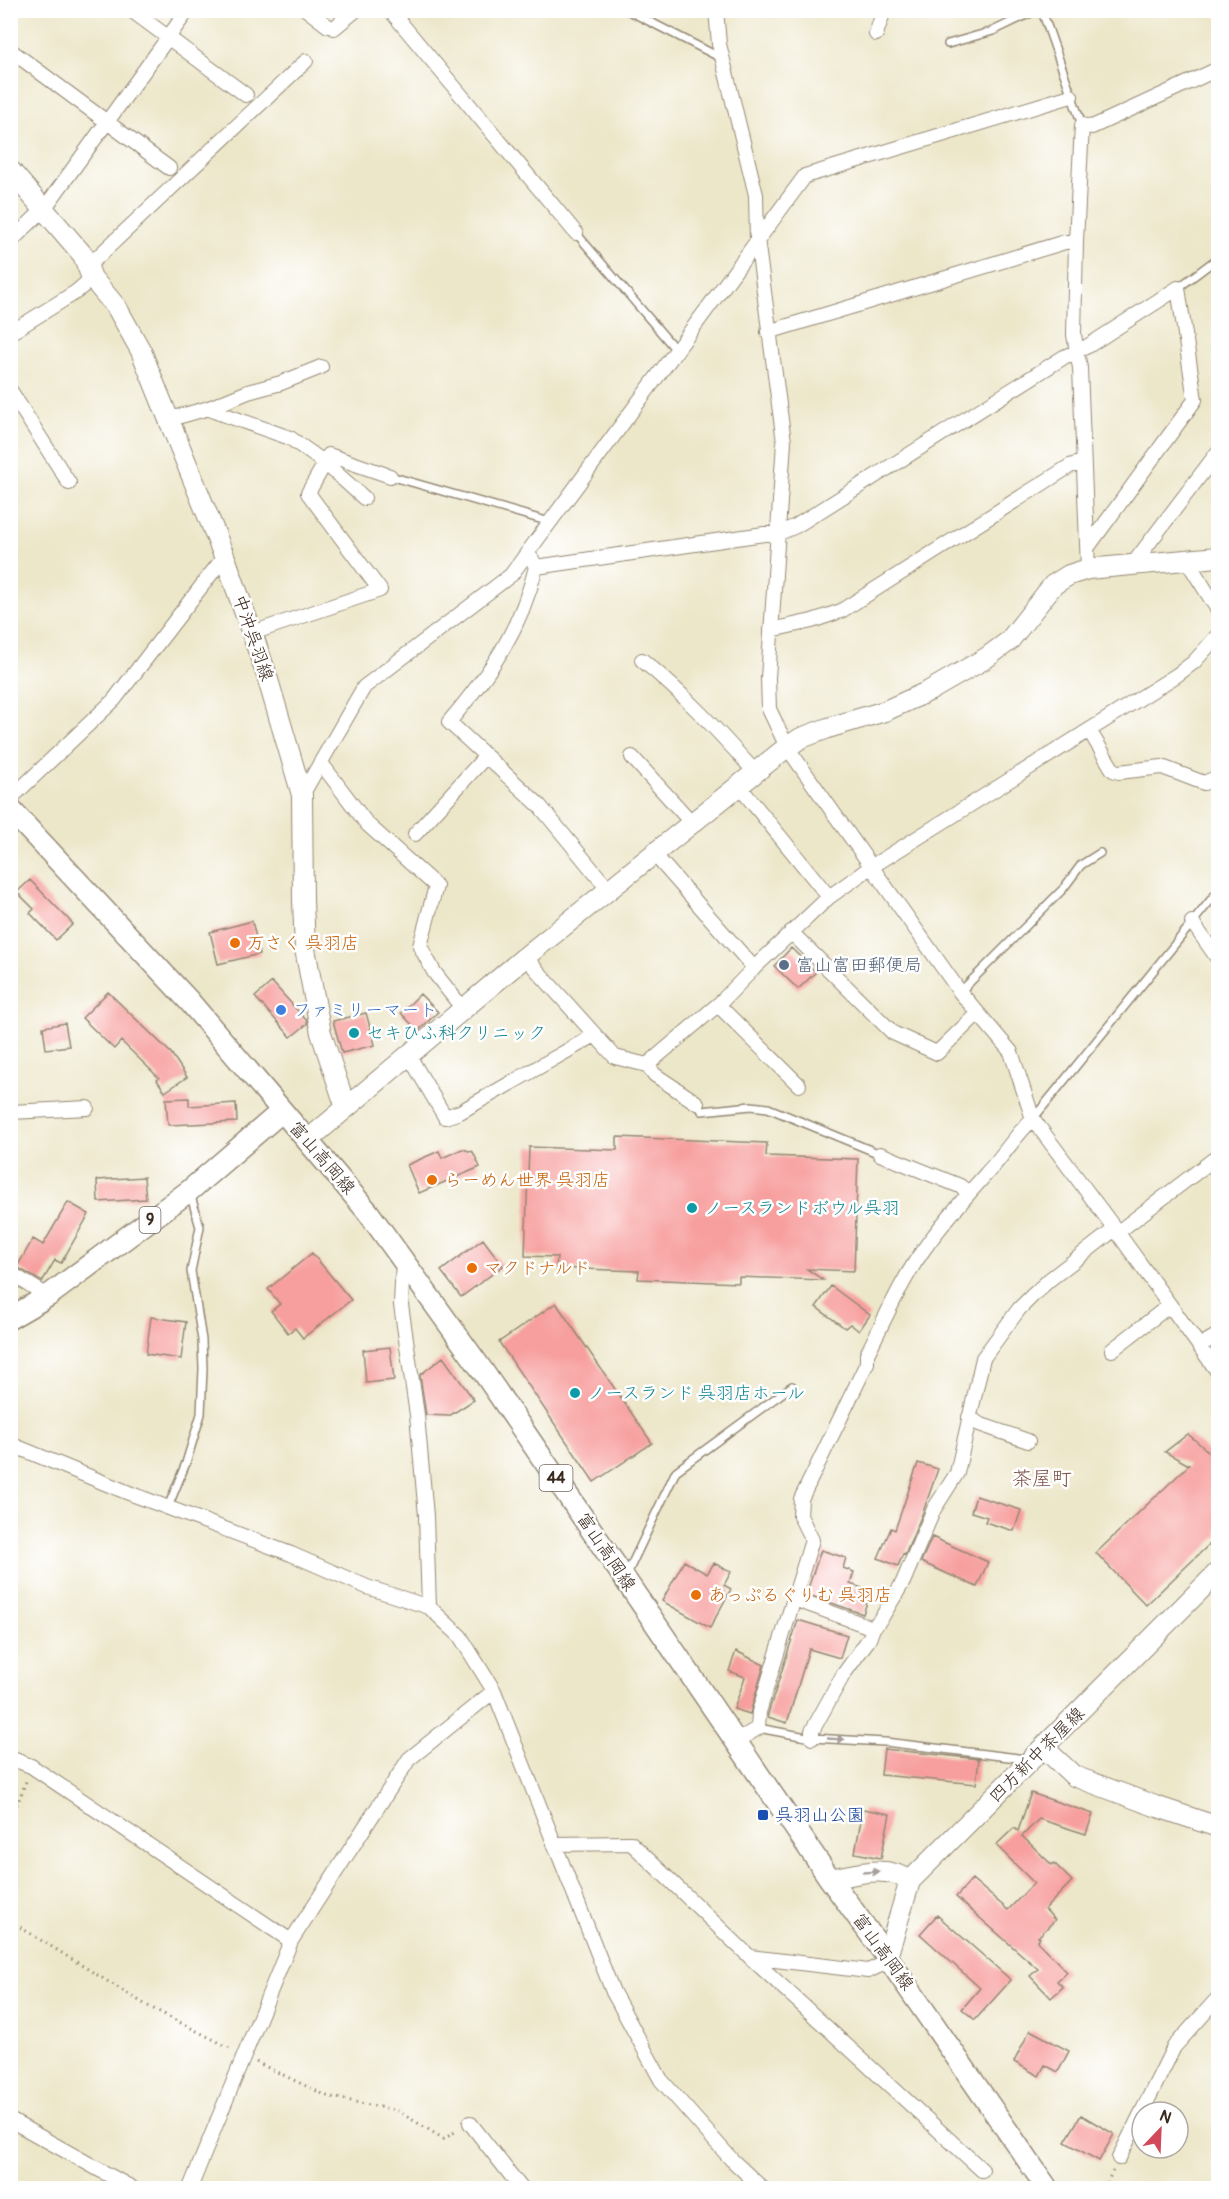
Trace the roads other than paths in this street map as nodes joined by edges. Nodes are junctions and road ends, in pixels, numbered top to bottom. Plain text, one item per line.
1 (131, 10) edge
2 (188, 10) edge
3 (307, 10) edge
4 (356, 10) edge
5 (390, 10) edge
6 (627, 10) edge
7 (716, 10) edge
8 (884, 10) edge
9 (1039, 10) edge
10 (876, 34) dead end
11 (168, 37) junction
12 (948, 44) dead end
13 (10, 50) edge
14 (723, 59) junction
15 (306, 61) dead end
16 (1218, 69) edge
17 (246, 96) dead end
18 (1071, 96) junction
19 (107, 122) junction
20 (1082, 125) junction
21 (169, 168) dead end
22 (10, 170) edge
23 (44, 208) junction
24 (576, 233) joint
25 (757, 239) junction
26 (1076, 241) junction
27 (10, 242) edge
28 (1218, 258) edge
29 (90, 272) junction
30 (1178, 288) junction
31 (768, 332) junction
32 (10, 333) edge
33 (676, 350) junction
34 (1076, 351) junction
35 (321, 367) dead end
36 (10, 390) edge
37 (209, 408) junction
38 (170, 419) junction
39 (1218, 452) edge
40 (1083, 462) junction
41 (325, 463) junction
42 (390, 476) joint
43 (69, 483) dead end
44 (364, 498) dead end
45 (550, 522) junction
46 (777, 534) junction
47 (1088, 547) junction
48 (527, 552) junction
49 (1218, 556) edge
50 (224, 557) junction
51 (1186, 560) junction
52 (1133, 564) junction
53 (536, 567) junction
54 (1088, 569) junction
55 (1218, 610) edge
56 (771, 630) junction
57 (252, 633) junction
58 (1218, 635) edge
59 (642, 660) dead end
60 (1089, 730) junction
61 (787, 747) junction
62 (486, 756) junction
63 (632, 758) dead end
64 (321, 763) junction
65 (755, 772) junction
66 (1218, 777) edge
67 (739, 786) junction
68 (302, 795) junction
69 (10, 799) edge
70 (10, 809) edge
71 (692, 823) junction
72 (415, 834) dead end
73 (1100, 853) dead end
74 (654, 854) junction
75 (871, 867) junction
76 (609, 890) junction
77 (1218, 891) edge
78 (829, 897) junction
79 (1192, 922) junction
80 (791, 932) junction
81 (525, 957) junction
82 (1218, 959) edge
83 (754, 968) junction
84 (960, 992) junction
85 (718, 1005) junction
86 (463, 1009) junction
87 (977, 1014) junction
88 (595, 1035) junction
89 (408, 1054) junction
90 (646, 1065) junction
91 (798, 1085) dead end
92 (697, 1103) joint
93 (87, 1108) dead end
94 (346, 1108) junction
95 (282, 1111) junction
96 (10, 1115) edge
97 (1033, 1119) junction
98 (308, 1140) junction
99 (880, 1154) joint
100 (1218, 1156) edge
101 (189, 1191) junction
102 (969, 1192) junction
103 (1117, 1231) junction
104 (403, 1260) junction
105 (10, 1273) edge
106 (48, 1296) junction
107 (1170, 1305) junction
108 (10, 1318) edge
109 (1218, 1335) edge
110 (1199, 1346) junction
111 (1112, 1350) dead end
112 (1218, 1372) edge
113 (792, 1386) dead end
114 (969, 1417) junction
115 (1028, 1441) dead end
116 (10, 1444) edge
117 (168, 1507) junction
118 (1218, 1572) edge
119 (624, 1579) junction
120 (794, 1599) junction
121 (429, 1607) junction
122 (873, 1628) junction
123 (494, 1691) junction
124 (758, 1728) junction
125 (812, 1738) junction
126 (735, 1742) junction
127 (1038, 1753) junction
128 (10, 1758) edge
129 (1218, 1827) edge
130 (554, 1844) junction
131 (830, 1879) junction
132 (910, 1881) junction
133 (291, 1941) junction
134 (750, 1957) junction
135 (887, 1957) junction
136 (1218, 1998) edge
137 (10, 2120) edge
138 (470, 2123) dead end
139 (1119, 2158) road end
140 (982, 2170) dead end
141 (132, 2188) edge
142 (190, 2188) edge
143 (521, 2188) edge
144 (762, 2188) edge
145 (1047, 2188) edge

1 - 11 street
2 - 11 street
3 - 4 street
5 - 24 street
6 - 14 lane
7 - 14 street
8 - 10 street
9 - 12 lane
9 - 18 lane
11 - 17 street
11 - 19 street
13 - 19 street
14 - 25 street
15 - 29 street
16 - 20 street
18 - 20 lane
18 - 25 street
19 - 21 street
19 - 23 street
20 - 26 street
22 - 23 main road, 中沖呉羽線
23 - 27 street
23 - 29 main road, 中沖呉羽線
24 - 33 lane
25 - 31 street
25 - 33 street
26 - 31 street
26 - 34 street
28 - 30 lane
29 - 32 street
29 - 38 main road, 中沖呉羽線
30 - 34 street
30 - 47 street
31 - 46 street
33 - 45 street
34 - 40 street
34 - 46 street
35 - 37 street
36 - 43 street
37 - 38 street
37 - 41 street
38 - 50 main road, 中沖呉羽線
39 - 52 street
40 - 47 street
40 - 56 street
41 - 42 street
41 - 44 street
41 - 57 street
42 - 45 lane
45 - 48 street
46 - 53 street
46 - 56 street
47 - 54 street
48 - 53 street
48 - 64 street
49 - 51 main road
50 - 57 main road, 中沖呉羽線
50 - 69 street
51 - 52 main road
51 - 55 street
52 - 54 main road
53 - 62 street
54 - 61 main road
56 - 61 street
57 - 68 main road, 中沖呉羽線
58 - 60 street
59 - 65 street
60 - 66 street
60 - 75 street
61 - 65 main road
61 - 75 street
62 - 72 street
62 - 76 street
63 - 71 street
64 - 68 street
64 - 86 street
65 - 67 main road
67 - 71 main road
67 - 78 street
68 - 94 main road, 中沖呉羽線
70 - 95 main road, 富山高岡線 / 44
71 - 74 main road
73 - 84 lane
74 - 76 main road
74 - 83 street
75 - 78 street
75 - 84 street
76 - 81 main road
77 - 79 lane
78 - 80 street
79 - 82 street
79 - 97 lane
80 - 83 street
80 - 87 street
81 - 86 main road
81 - 88 street
83 - 85 street
84 - 87 street
85 - 90 street
85 - 91 street
86 - 89 main road
87 - 97 street
88 - 89 street
88 - 90 street
89 - 94 main road
90 - 92 street
92 - 99 lane
93 - 96 street
94 - 98 main road
95 - 98 main road, 富山高岡線 / 44
95 - 101 main road, 9
97 - 102 street
97 - 103 street
98 - 104 main road, 富山高岡線 / 44
99 - 102 street
100 - 103 street
101 - 106 main road, 9
101 - 117 lane
102 - 120 street
103 - 107 street
103 - 114 street
104 - 119 main road, 富山高岡線 / 44
104 - 121 street
105 - 106 street
106 - 108 main road, 9
107 - 110 street
107 - 111 street
109 - 110 street
110 - 112 street
113 - 119 lane
114 - 115 street
114 - 122 street
116 - 117 street
117 - 121 street
118 - 127 main road, 四方新中茶屋線
119 - 126 main road, 富山高岡線 / 44
120 - 122 street
120 - 124 street
121 - 123 street
122 - 125 street
123 - 130 street
123 - 133 street
124 - 125 lane
124 - 126 street
125 -> 127 lane
126 - 131 main road, 富山高岡線 / 44
127 - 129 main road
127 - 132 main road, 四方新中茶屋線
128 - 133 street
130 - 134 street
130 - 144 street
131 -> 132 main road
131 - 135 main road, 富山高岡線 / 44
132 - 135 main road, 四方新中茶屋線
133 - 142 street
134 - 135 street
134 - 140 street
135 - 145 main road, 富山高岡線 / 44
136 - 139 street
137 - 141 street
138 - 143 street

